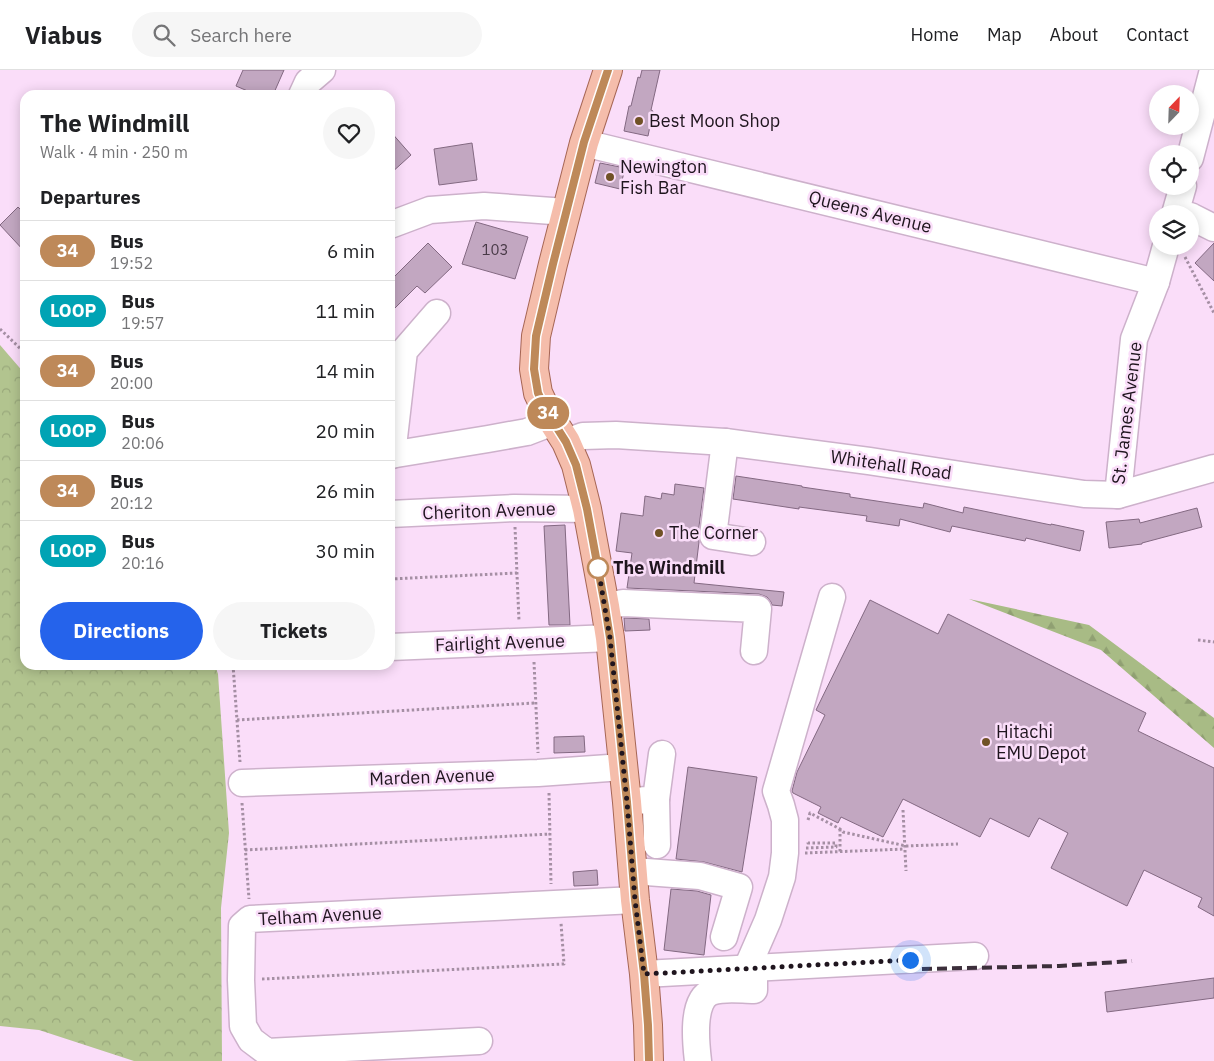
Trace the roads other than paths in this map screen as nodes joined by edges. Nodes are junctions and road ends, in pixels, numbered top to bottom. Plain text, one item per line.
1 (322, 70) edge
2 (608, 70) edge
3 (1214, 70) edge
4 (304, 90) edge
5 (584, 142) junction
6 (1199, 150) edge
7 (566, 212) junction
8 (1199, 222) edge
9 (395, 223) edge
10 (1214, 228) edge
11 (1170, 255) edge
12 (1156, 282) junction
13 (437, 313) dead end
14 (395, 423) edge
15 (560, 432) junction
16 (725, 442) junction
17 (395, 454) edge
18 (1214, 468) edge
19 (1118, 495) junction
20 (587, 509) junction
21 (395, 514) edge
22 (752, 542) dead end
23 (832, 597) dead end
24 (605, 606) junction
25 (610, 638) junction
26 (395, 647) edge
27 (754, 651) dead end
28 (662, 754) dead end
29 (623, 767) junction
30 (242, 784) dead end
31 (656, 799) junction
32 (627, 802) junction
33 (657, 845) dead end
34 (633, 871) junction
35 (635, 900) junction
36 (724, 937) dead end
37 (975, 956) dead end
38 (750, 968) junction
39 (644, 974) junction
40 (465, 1048) edge
41 (649, 1061) edge
42 (698, 1061) edge

1 - 4 street
2 - 5 main road
3 - 6 street
5 - 7 main road
5 - 12 street, Queens Avenue
7 - 9 street
7 - 15 main road
8 - 10 street
11 - 12 street, St. James Avenue
12 - 19 street, St. James Avenue
13 - 14 street
15 - 16 street, Whitehall Road
15 - 17 street, Whitehall Road
15 - 20 main road
16 - 19 street, Whitehall Road
16 - 22 street
18 - 19 street, Whitehall Road
20 - 21 street, Cheriton Avenue
20 - 24 main road
23 - 38 street
24 - 25 main road
24 - 27 street
25 - 26 street, Fairlight Avenue
25 - 29 main road
28 - 31 street
29 - 30 street, Marden Avenue
29 - 32 main road
31 - 32 street
31 - 33 street
32 - 34 main road
34 - 35 main road
34 - 36 street
35 - 39 main road
35 - 40 street, Telham Avenue
37 - 38 street
38 - 39 street
38 - 42 street
39 - 41 main road

